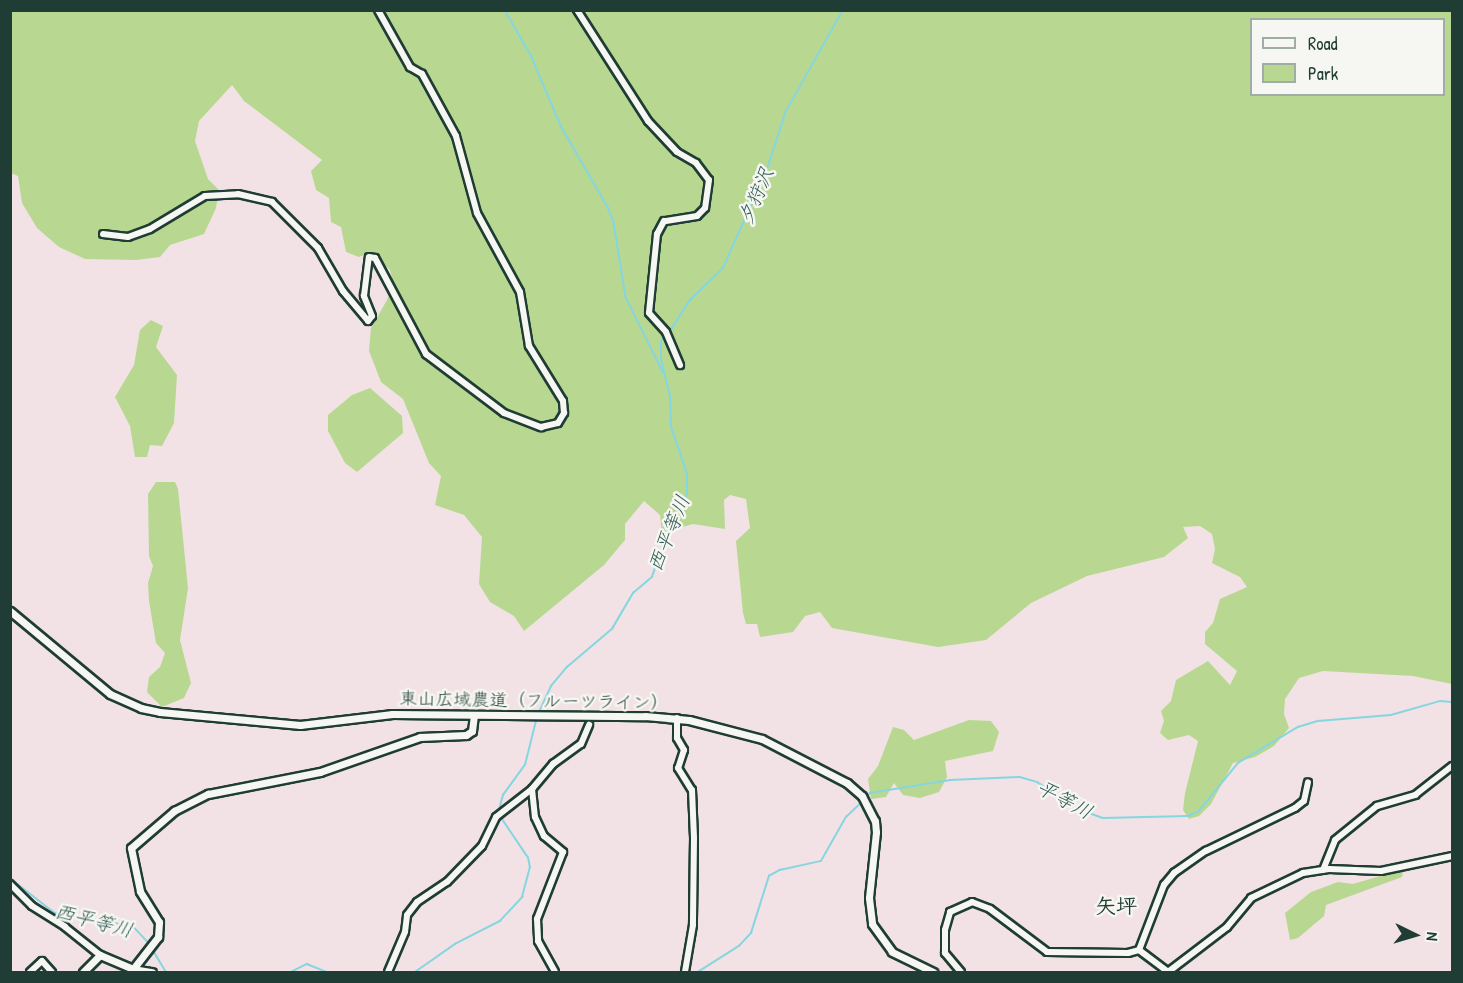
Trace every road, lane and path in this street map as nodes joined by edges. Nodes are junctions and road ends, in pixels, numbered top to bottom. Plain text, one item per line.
1 (378, 10) edge
2 (577, 10) edge
3 (103, 234) dead end
4 (680, 365) dead end
5 (10, 611) edge
6 (474, 715) junction
7 (677, 718) junction
8 (589, 724) dead end
9 (1452, 766) edge
10 (1308, 782) dead end
11 (532, 789) junction
12 (1452, 856) edge
13 (1323, 870) junction
14 (10, 884) edge
15 (1139, 950) junction
16 (100, 955) junction
17 (133, 969) junction
18 (30, 972) edge
19 (52, 972) edge
20 (83, 972) edge
21 (153, 972) edge
22 (388, 972) edge
23 (555, 972) edge
24 (685, 972) edge
25 (933, 972) edge
26 (961, 972) edge
27 (1168, 972) edge

1 - 3 street
2 - 4 street
5 - 6 street, 東山広域農道（フルーツライン）
6 - 7 street, 東山広域農道（フルーツライン）
6 - 17 street
7 - 24 street
7 - 25 street, 東山広域農道（フルーツライン）
8 - 11 street
9 - 13 street
10 - 15 street
11 - 22 street
11 - 23 street
12 - 13 street
13 - 27 street
14 - 16 street
15 - 26 street
15 - 27 street
16 - 17 street
16 - 20 street
17 - 21 street
18 - 19 street

